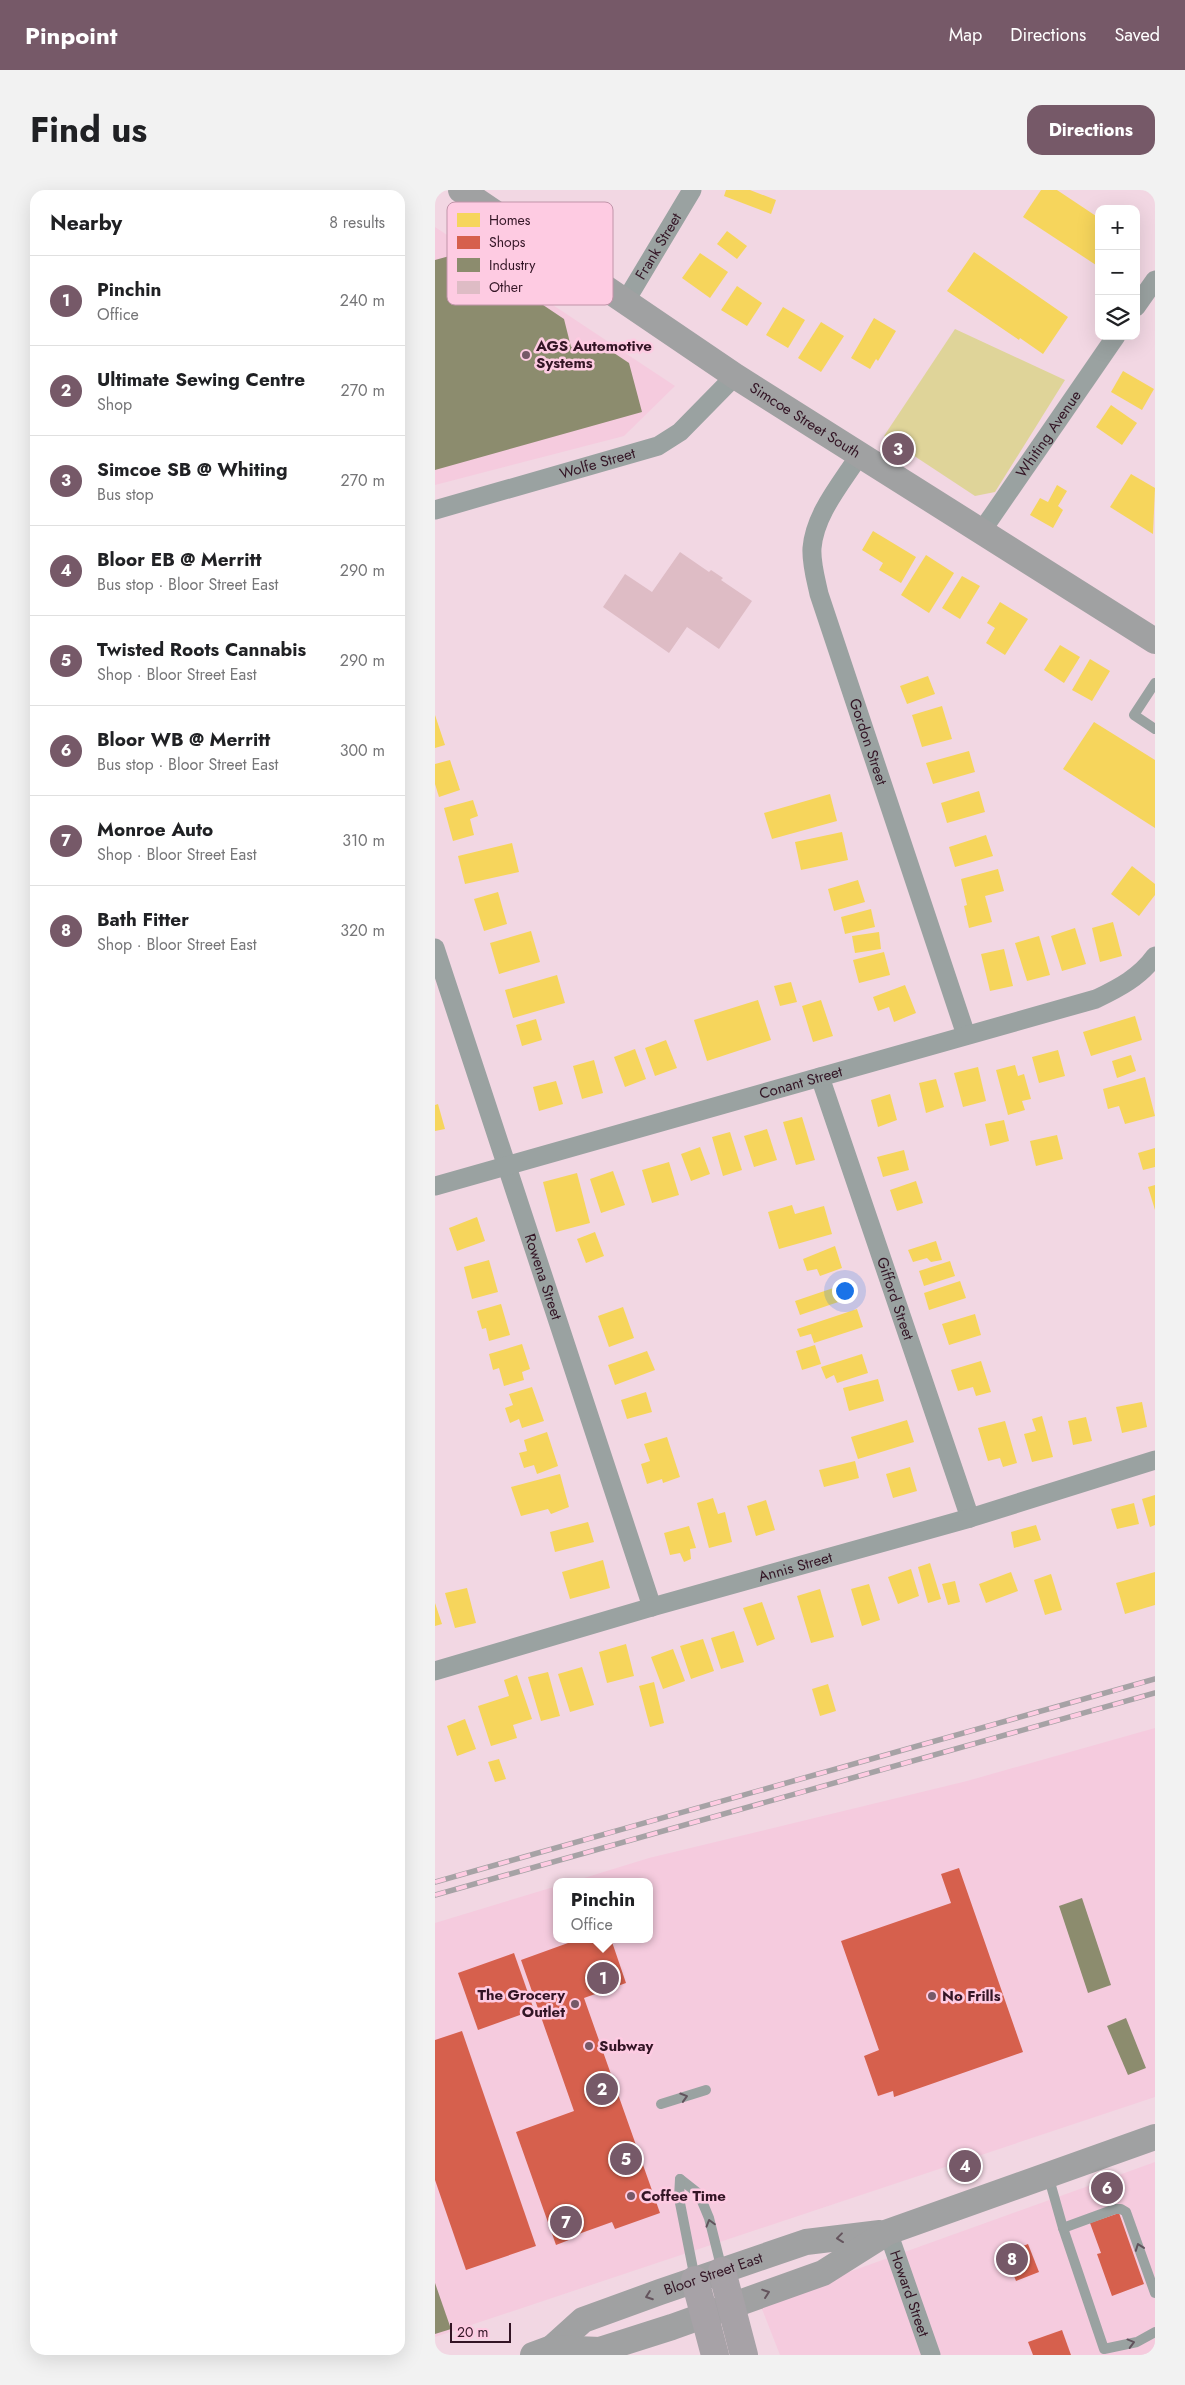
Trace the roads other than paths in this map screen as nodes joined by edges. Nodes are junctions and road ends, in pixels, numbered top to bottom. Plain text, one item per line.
1 (461, 190) edge
2 (692, 190) edge
3 (479, 202) edge
4 (1155, 280) edge
5 (613, 294) edge
6 (1140, 301) edge
7 (625, 302) junction
8 (1113, 340) edge
9 (735, 376) junction
10 (860, 454) junction
11 (435, 510) edge
12 (981, 532) junction
13 (1155, 641) edge
14 (1155, 683) edge
15 (1155, 729) edge
16 (435, 948) edge
17 (1153, 966) edge
18 (967, 1035) junction
19 (820, 1077) junction
20 (508, 1166) junction
21 (435, 1186) edge
22 (1155, 1460) edge
23 (970, 1518) junction
24 (652, 1607) junction
25 (435, 1671) edge
26 (706, 2090) dead end
27 (661, 2104) dead end
28 (1155, 2137) edge
29 (1048, 2174) junction
30 (1063, 2228) junction
31 (889, 2232) junction
32 (722, 2271) junction
33 (695, 2280) junction
34 (1155, 2293) edge
35 (730, 2306) junction
36 (703, 2315) junction
37 (1155, 2332) edge
38 (546, 2353) edge
39 (715, 2355) edge
40 (743, 2355) edge
41 (931, 2355) edge

1 - 3 main road, Simcoe Street South
2 - 7 street, Frank Street
4 - 6 street
5 - 7 main road, Simcoe Street South
7 - 9 main road, Simcoe Street South
8 - 12 street, Whiting Avenue
9 - 10 main road, Simcoe Street South
9 - 11 street, Wolfe Street
10 - 12 main road, Simcoe Street South
10 - 18 street, Gordon Street
12 - 13 main road, Simcoe Street South
14 - 15 lane
16 - 20 street, Rowena Street
17 - 18 street, Conant Street
18 - 19 street, Conant Street
19 - 20 street, Conant Street
19 - 23 street, Gifford Street
20 - 21 street, Conant Street
20 - 24 street, Rowena Street
22 - 23 street, Annis Street
23 - 24 street, Annis Street
24 - 25 street, Annis Street
27 -> 26 lane
28 - 29 main road, Bloor Street East
29 - 30 lane
29 - 31 main road, Bloor Street East
34 -> 30 lane
30 -> 37 lane
31 -> 32 main road, Bloor Street East
35 -> 31 main road, Bloor Street East
31 - 41 street, Howard Street
32 - 33 main road, Bloor Street East
32 -> 33 lane
32 - 35 highway
33 - 36 highway
33 -> 38 main road, Bloor Street East
35 - 36 main road, Bloor Street East
35 - 40 highway
36 - 38 main road, Bloor Street East
36 - 39 highway

